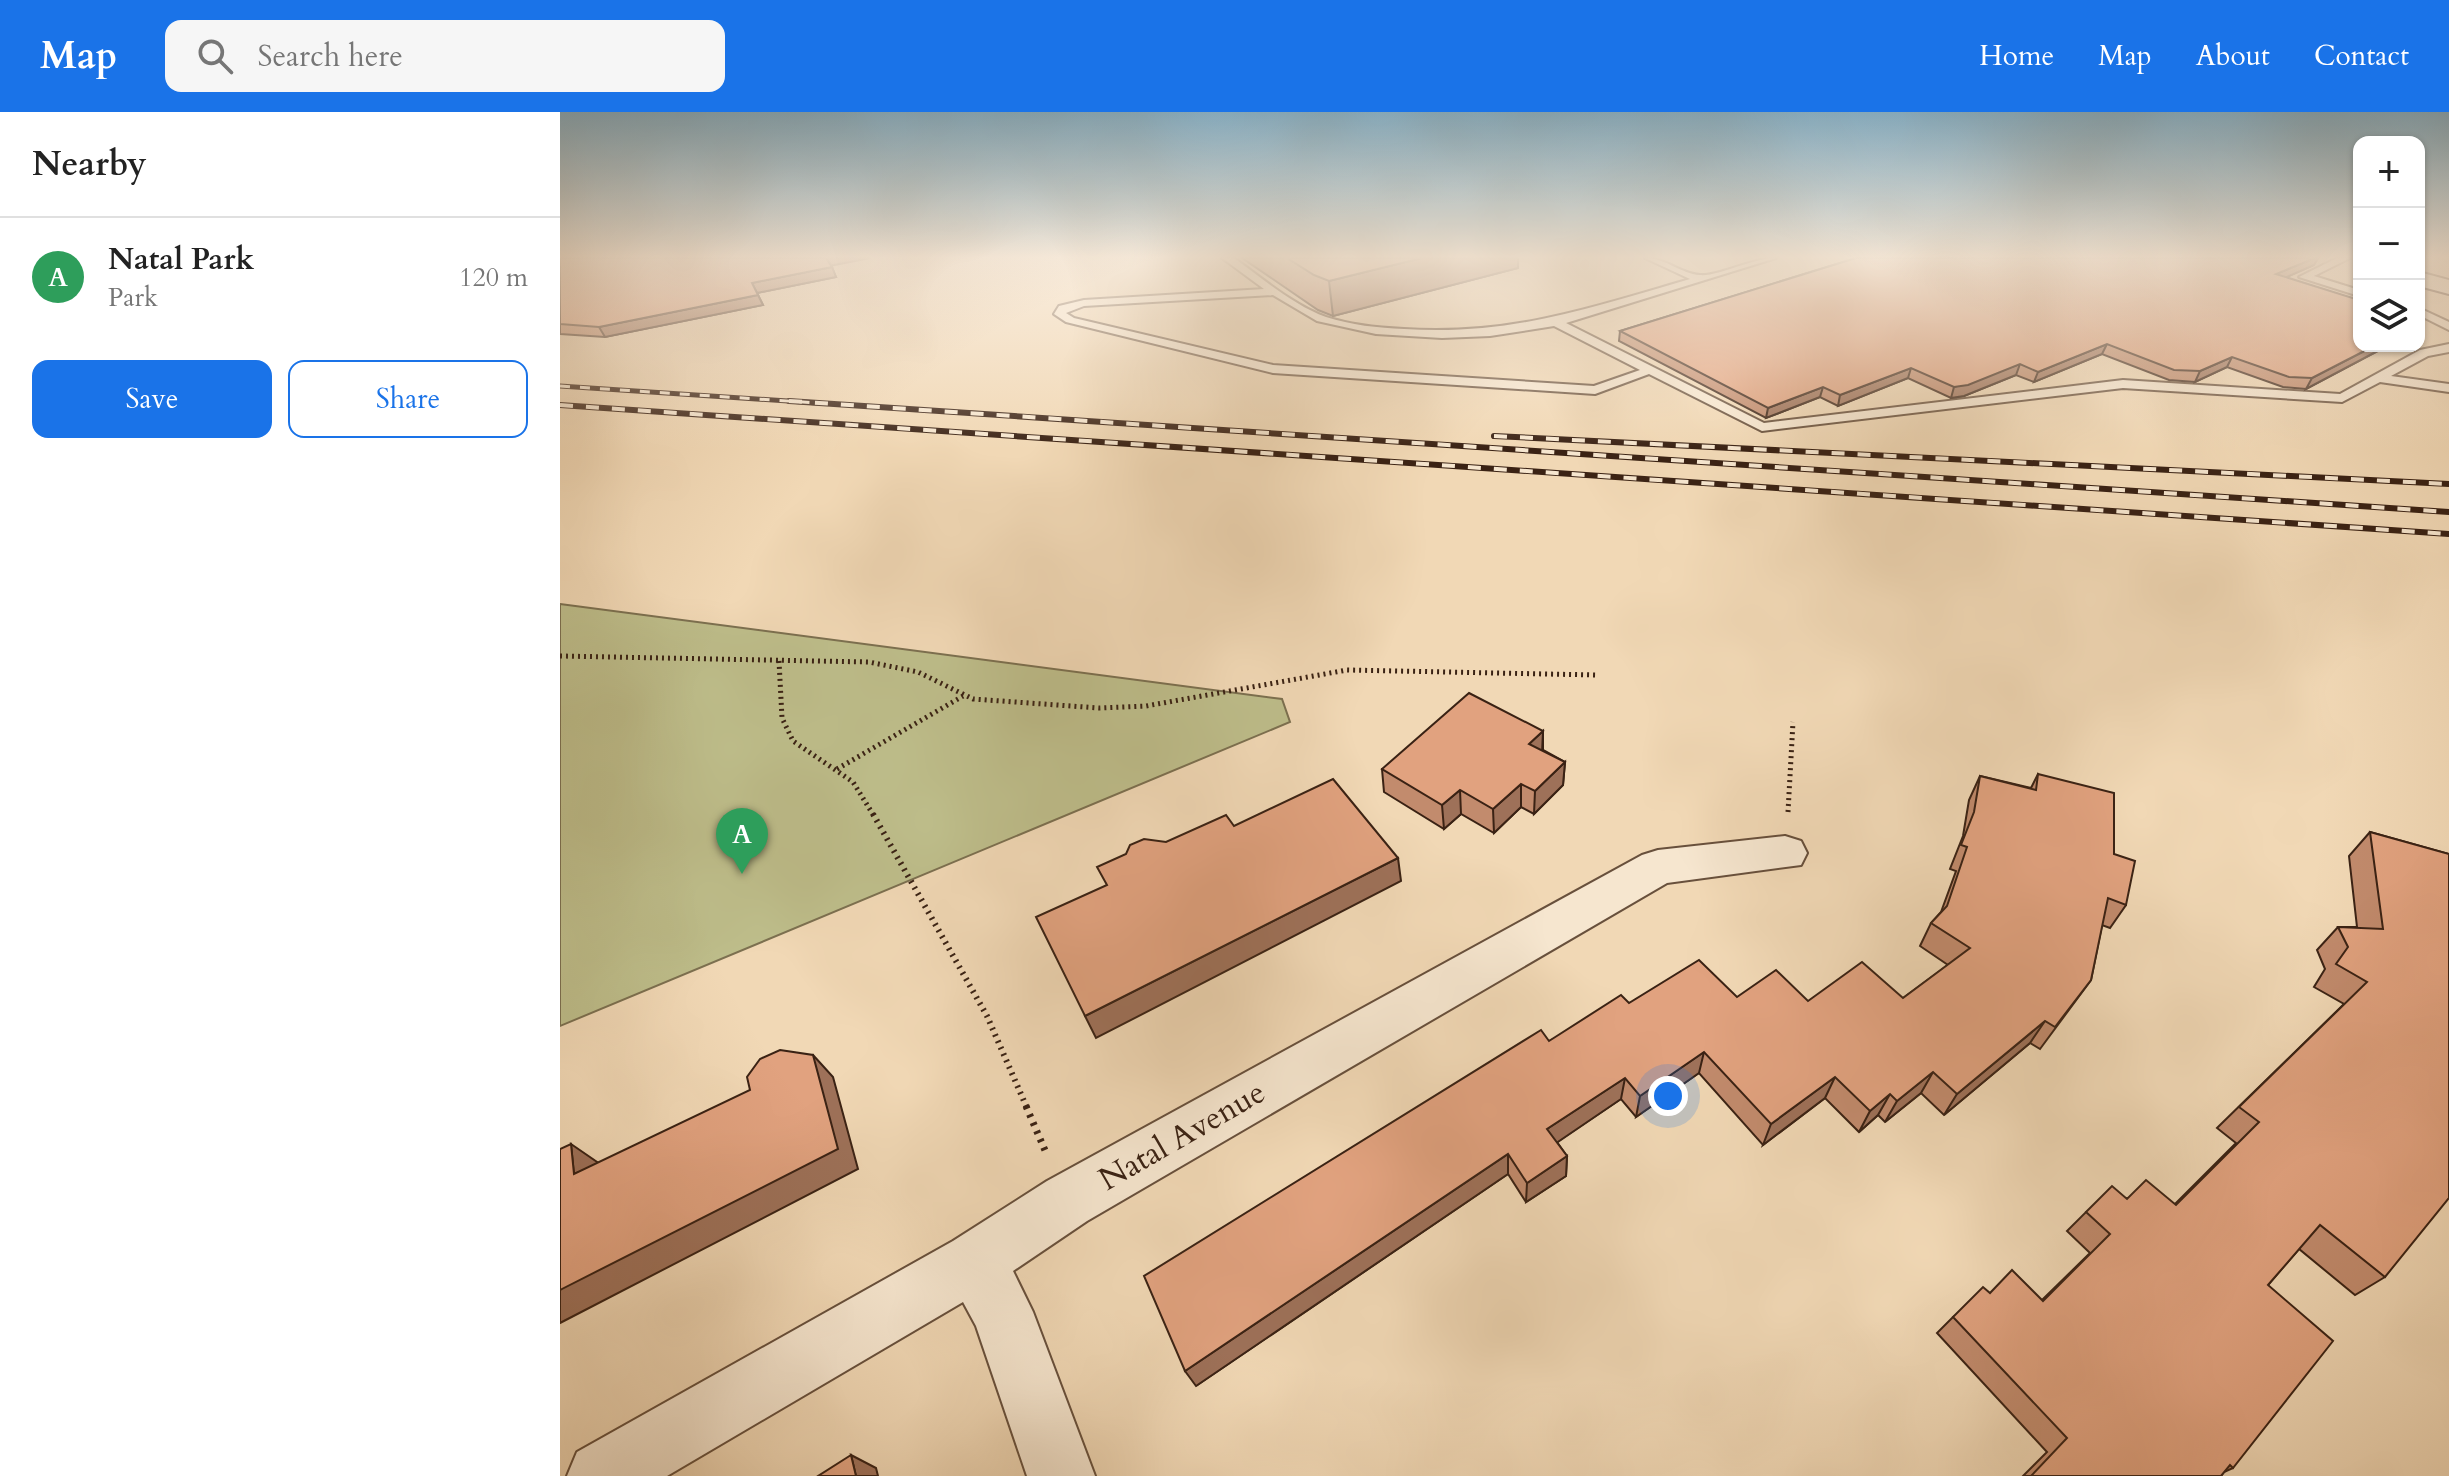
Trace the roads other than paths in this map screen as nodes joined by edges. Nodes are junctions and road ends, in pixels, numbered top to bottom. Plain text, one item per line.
1 (1077, 322) edge
2 (1333, 322) edge
3 (1556, 322) joint
4 (2449, 348) edge
5 (1650, 370) junction
6 (2378, 378) junction
7 (2449, 388) edge
8 (1785, 853) road end
9 (974, 1262) junction
10 (601, 1476) edge
11 (1061, 1476) edge

1 - 5 lane
2 - 3 lane
3 - 5 lane
4 - 6 lane
5 - 6 lane
6 - 7 lane
8 - 9 street, Natal Avenue
9 - 10 street, Natal Avenue
9 - 11 street

